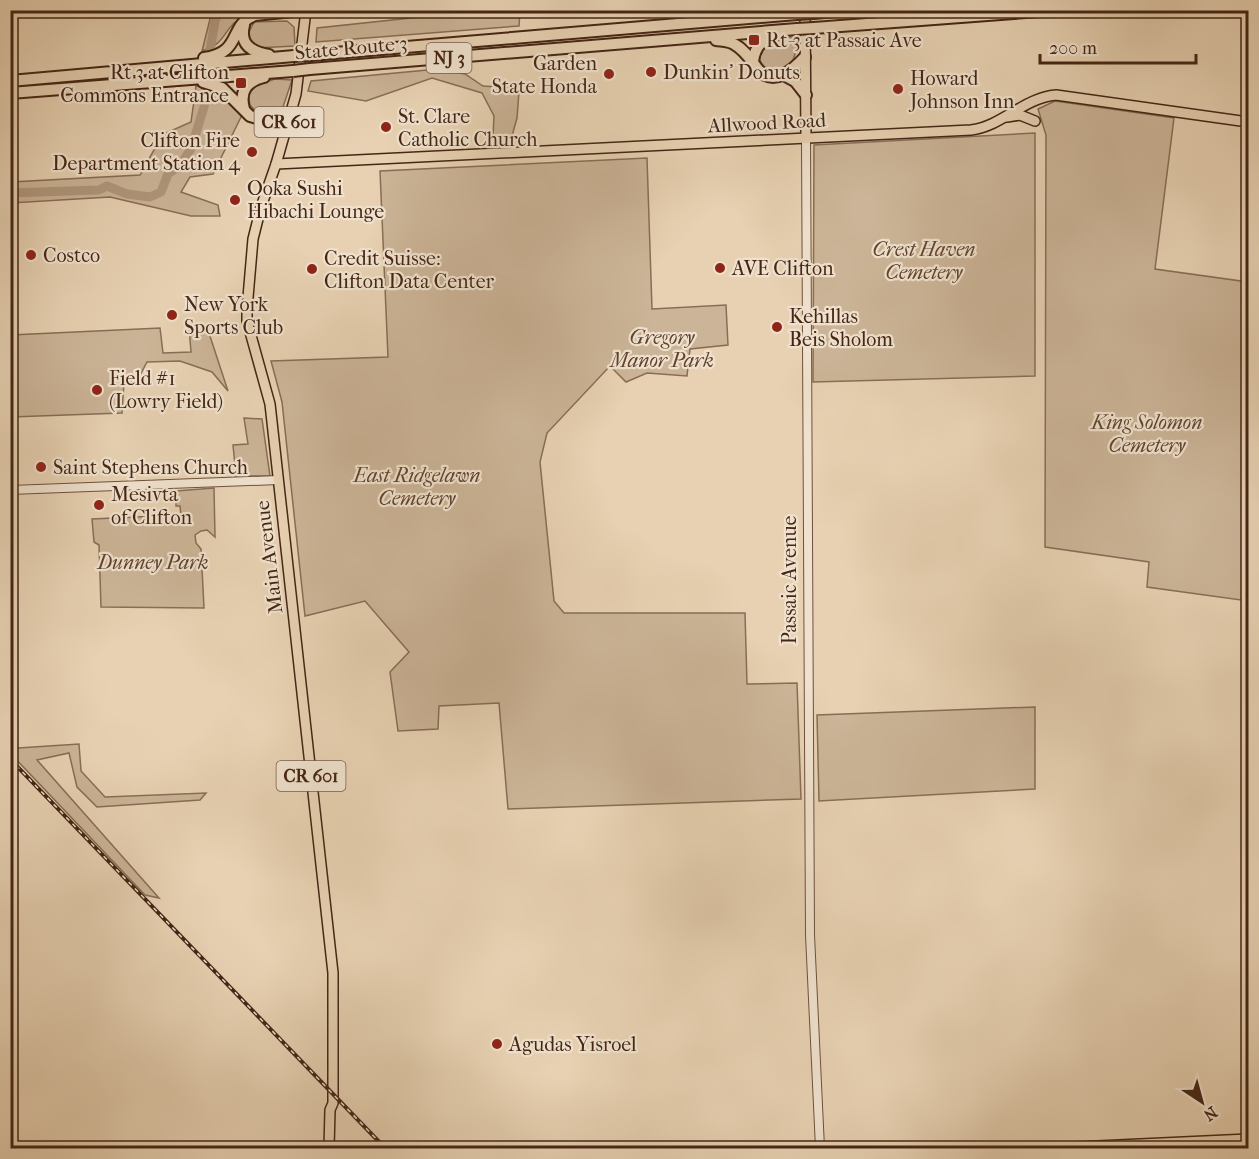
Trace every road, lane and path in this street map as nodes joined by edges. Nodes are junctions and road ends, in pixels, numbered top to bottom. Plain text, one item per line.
1 (304, 10) edge
2 (736, 10) edge
3 (765, 10) edge
4 (845, 10) edge
5 (1053, 10) edge
6 (805, 13) edge
7 (249, 17) junction
8 (645, 27) junction
9 (797, 29) junction
10 (694, 38) junction
11 (294, 56) junction
12 (753, 61) junction
13 (805, 61) junction
14 (293, 71) junction
15 (784, 75) junction
16 (64, 77) junction
17 (187, 79) junction
18 (10, 81) edge
19 (10, 93) edge
20 (806, 95) junction
21 (245, 112) junction
22 (1007, 117) junction
23 (1035, 122) dead end
24 (1248, 122) edge
25 (287, 127) junction
26 (806, 139) junction
27 (276, 164) junction
28 (278, 480) junction
29 (10, 490) edge
30 (1248, 1139) edge
31 (329, 1149) edge
32 (820, 1149) edge
33 (1054, 1149) edge

1 - 7 highway
1 - 25 main road, Main Avenue / CR 601
2 - 8 highway
3 - 6 highway
4 - 6 highway, State Route 3 / NJ 3
5 - 9 highway, State Route 3 / NJ 3, bridge
6 - 8 highway, State Route 3 / NJ 3
6 - 13 main road, Passaic Avenue
7 - 11 highway
7 - 16 highway
8 - 11 highway, State Route 3 / NJ 3, bridge
9 - 10 highway, State Route 3 / NJ 3
9 - 12 highway
10 - 12 highway
10 - 14 highway, State Route 3 / NJ 3, bridge
11 - 16 highway, State Route 3 / NJ 3
12 - 15 highway
13 - 15 highway
13 - 20 main road, Passaic Avenue
14 - 17 highway, State Route 3 / NJ 3
14 - 21 highway
15 - 20 highway
16 - 18 highway, State Route 3 / NJ 3
17 - 19 highway, State Route 3 / NJ 3
17 - 21 highway
20 - 26 main road, Passaic Avenue
21 - 25 highway
22 - 23 main road
22 - 24 main road, Allwood Road
22 - 26 main road, Allwood Road
25 - 27 main road, Main Avenue / CR 601
26 - 27 main road, Allwood Road
26 - 32 street, Passaic Avenue
27 - 28 main road, Main Avenue / CR 601
28 - 29 street
28 - 31 main road, Main Avenue / CR 601
30 - 33 main road

